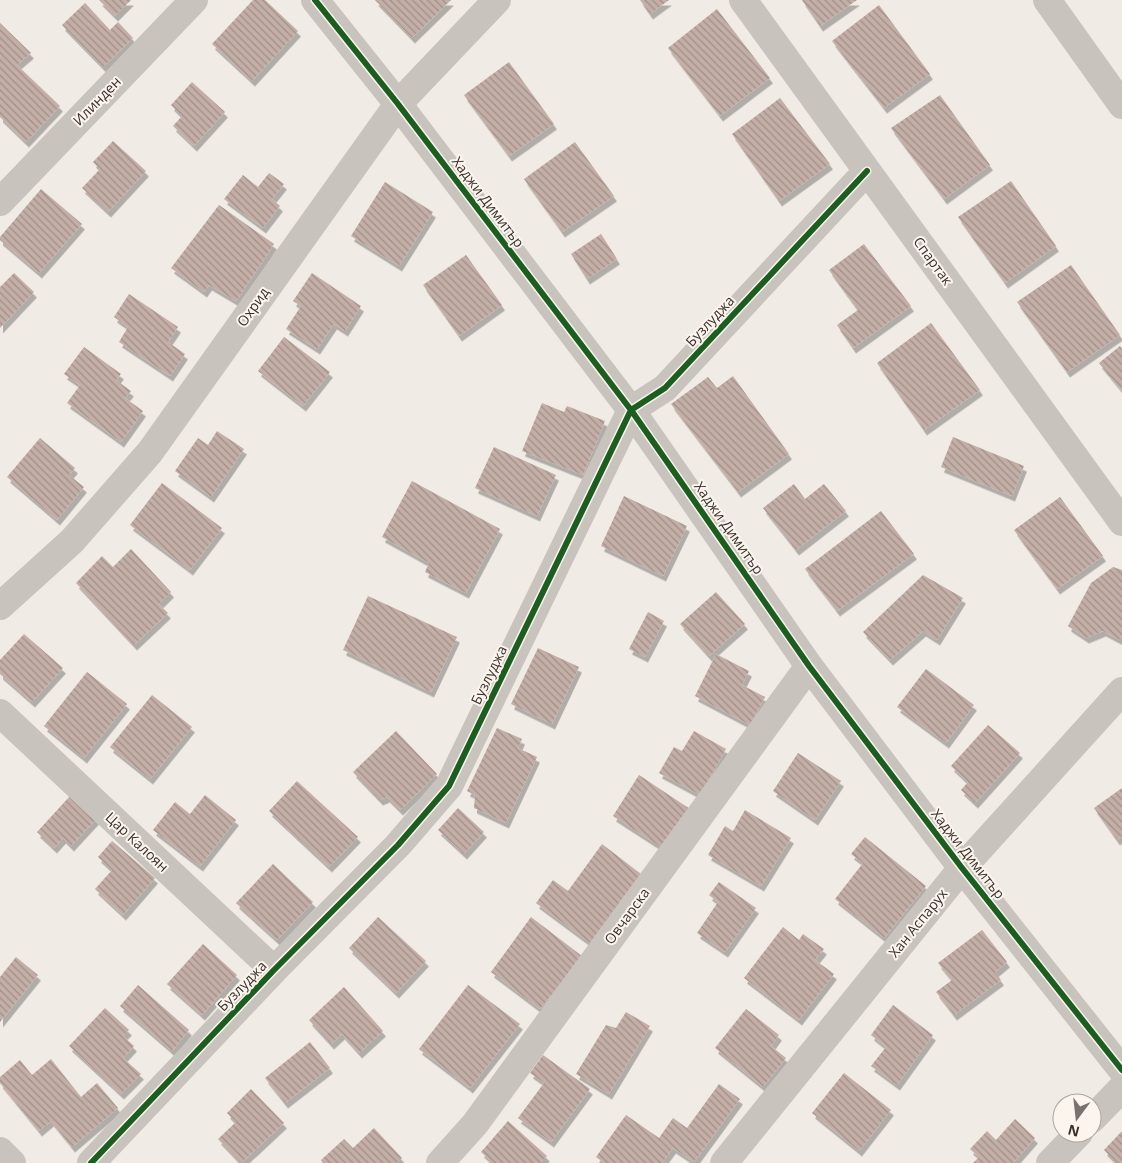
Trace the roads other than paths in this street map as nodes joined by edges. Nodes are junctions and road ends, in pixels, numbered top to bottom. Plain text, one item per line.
1 (194, 0) edge
2 (315, 0) edge
3 (497, 0) edge
4 (742, 0) edge
5 (1046, 0) edge
6 (398, 104) junction
7 (1122, 105) edge
8 (867, 170) junction
9 (0, 202) edge
10 (631, 410) junction
11 (1120, 514) edge
12 (0, 606) edge
13 (810, 666) junction
14 (1122, 691) edge
15 (0, 713) edge
16 (962, 868) junction
17 (274, 970) junction
18 (1122, 1070) edge
19 (1122, 1088) edge
20 (1102, 1109) edge
21 (1069, 1143) edge
22 (0, 1152) edge
23 (12, 1163) edge
24 (91, 1163) edge
25 (440, 1163) edge
26 (724, 1163) edge
27 (1050, 1163) edge

1 - 9 street, Илинден
2 - 6 street, Хаджи Димитър
3 - 6 street, Охрид
4 - 8 street, Спартак
5 - 7 street
6 - 10 street, Хаджи Димитър
6 - 12 street, Охрид
8 - 10 street, Бузлуджа
8 - 11 street, Спартак
10 - 13 street, Хаджи Димитър
10 - 17 street, Бузлуджа
13 - 16 street, Хаджи Димитър
13 - 25 street, Овчарска
14 - 16 street, Хан Аспарух
15 - 17 street, Цар Калоян
16 - 18 street, Хаджи Димитър
16 - 26 street, Хан Аспарух
17 - 24 street, Бузлуджа
19 - 20 street
21 - 27 street
22 - 23 street

